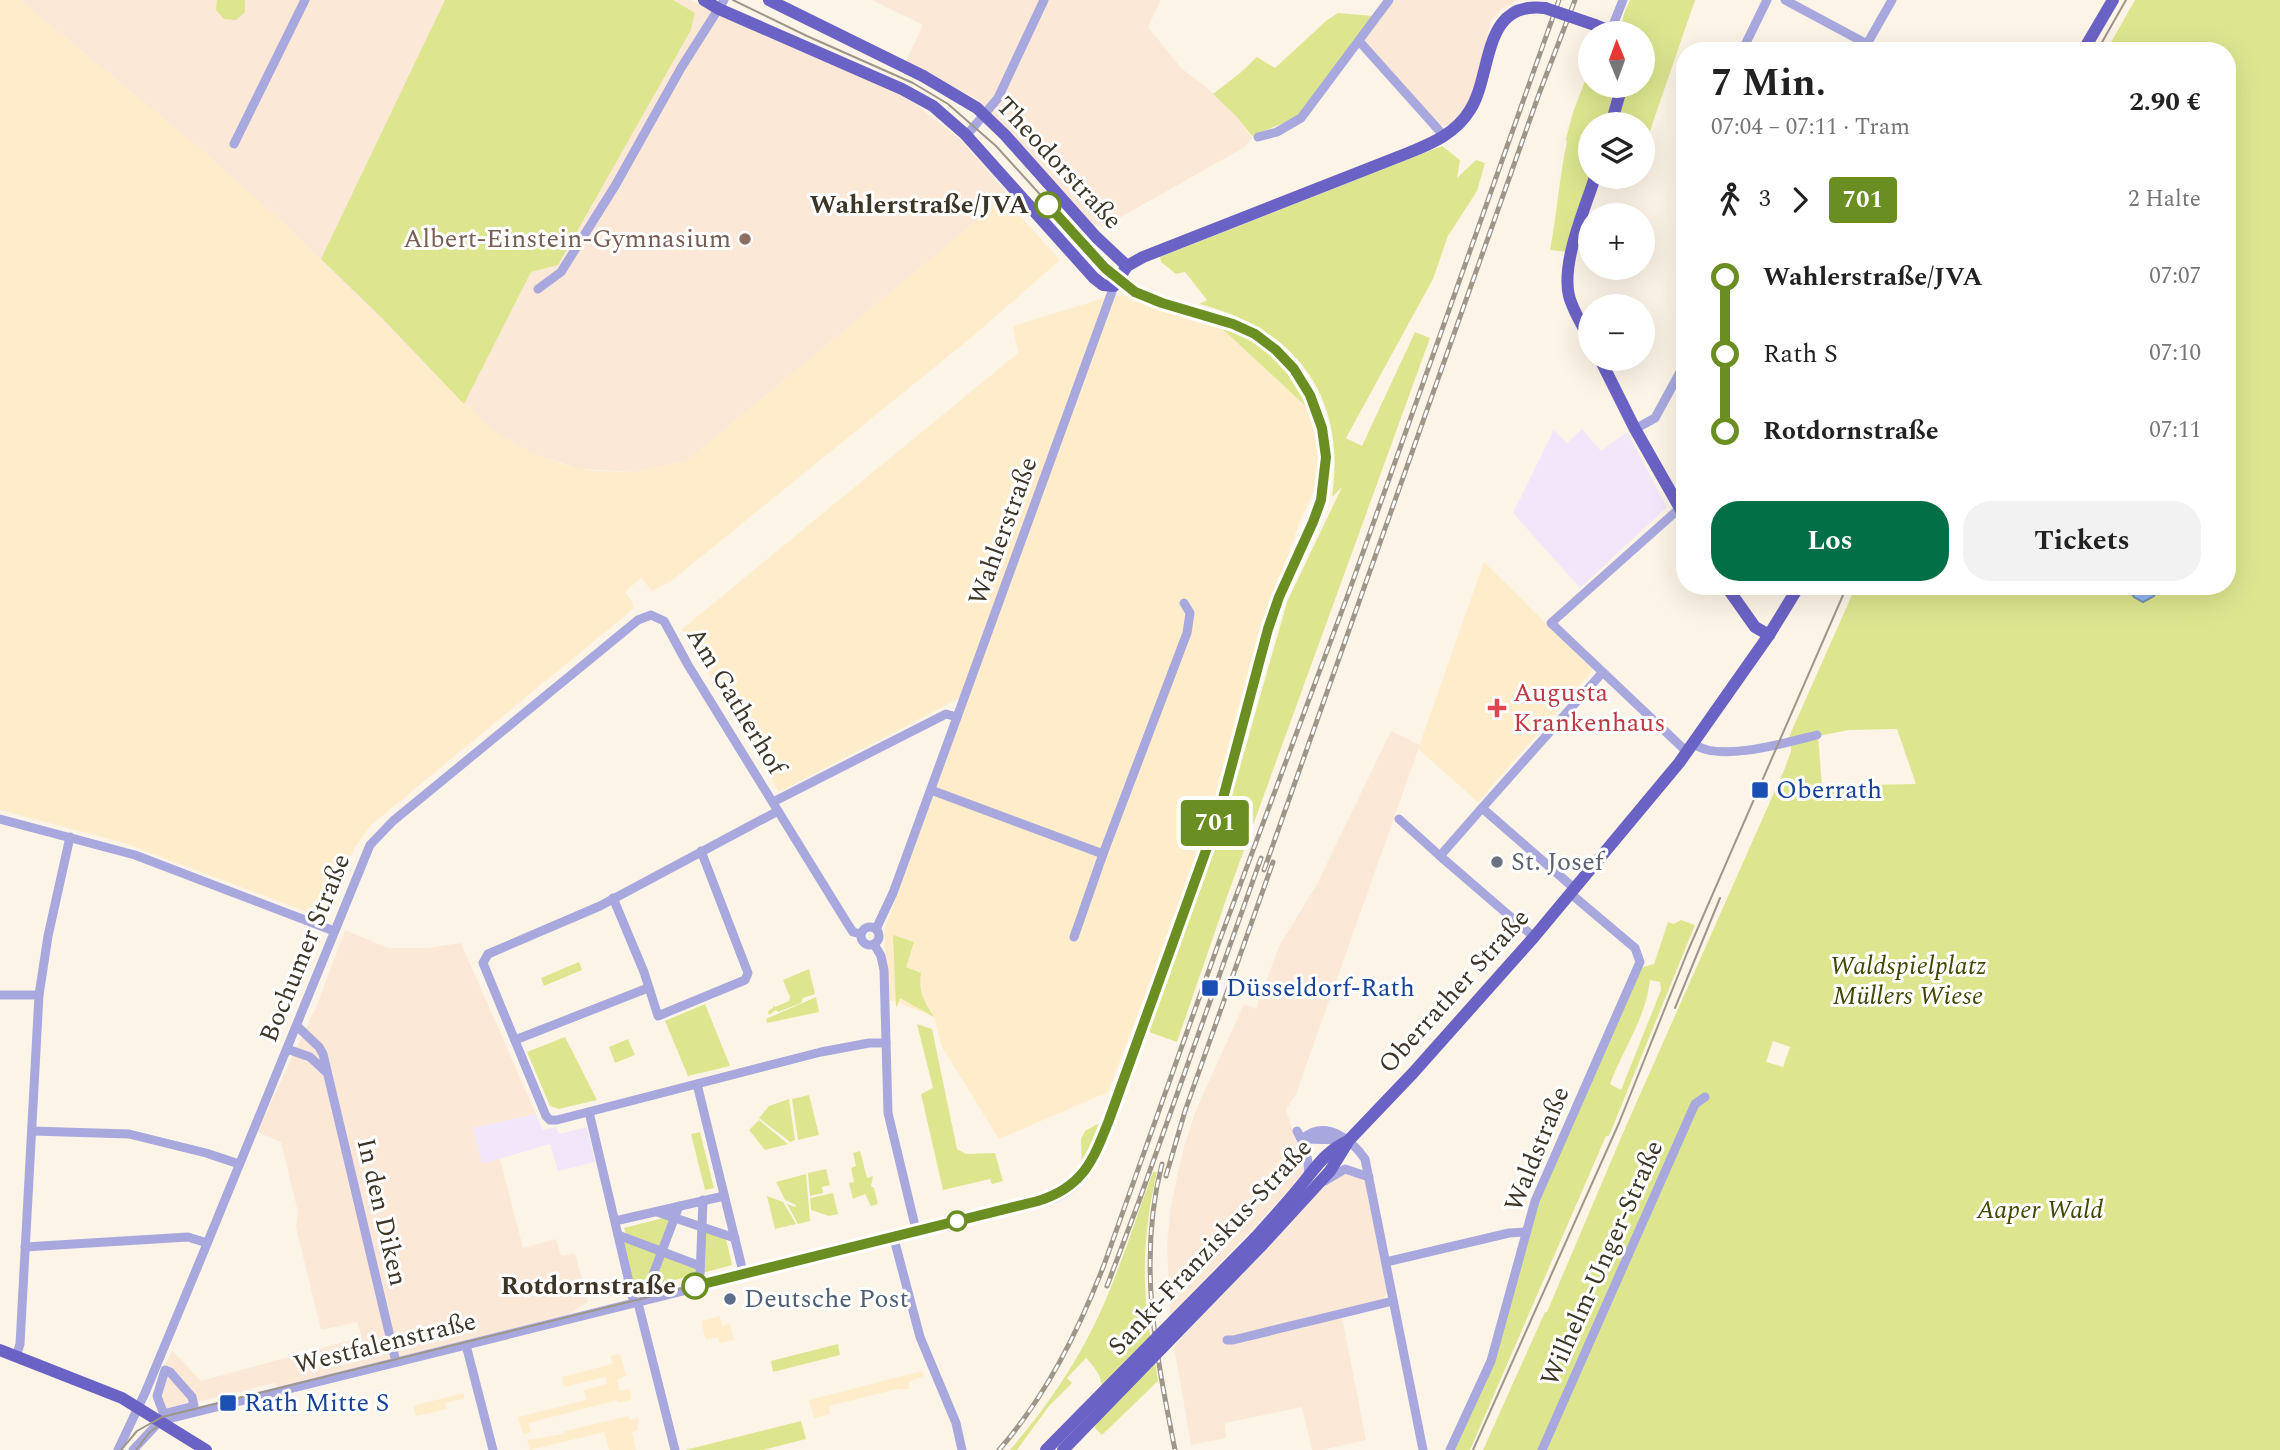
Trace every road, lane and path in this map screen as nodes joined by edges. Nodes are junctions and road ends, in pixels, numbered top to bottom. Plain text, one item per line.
1 (305, 0) edge
2 (704, 0) edge
3 (768, 0) edge
4 (1044, 0) edge
5 (1389, 0) edge
6 (1623, 0) edge
7 (1767, 0) edge
8 (1785, 0) edge
9 (1892, 0) edge
10 (2113, 0) edge
11 (721, 4) edge
12 (1583, 21) edge
13 (1616, 21) edge
14 (1359, 41) junction
15 (1746, 42) edge
16 (1855, 42) edge
17 (1868, 42) edge
18 (2089, 42) edge
19 (985, 115) junction
20 (967, 136) junction
21 (1444, 136) junction
22 (1258, 137) dead end
23 (234, 144) dead end
24 (1591, 189) edge
25 (1127, 266) junction
26 (1114, 286) junction
27 (538, 289) dead end
28 (1578, 315) edge
29 (1606, 371) edge
30 (1676, 380) edge
31 (1635, 429) junction
32 (1676, 501) edge
33 (1676, 519) edge
34 (1732, 595) edge
35 (1793, 595) edge
36 (1184, 603) dead end
37 (655, 616) joint
38 (1769, 635) junction
39 (1602, 673) junction
40 (957, 718) junction
41 (1817, 735) dead end
42 (1690, 748) junction
43 (931, 790) junction
44 (776, 806) junction
45 (1482, 808) junction
46 (0, 819) edge
47 (1399, 819) dead end
48 (70, 837) junction
49 (701, 851) junction
50 (1103, 853) junction
51 (1440, 856) junction
52 (1573, 891) junction
53 (613, 898) junction
54 (876, 929) junction
55 (334, 931) junction
56 (861, 934) junction
57 (1073, 937) dead end
58 (1534, 937) junction
59 (874, 944) junction
60 (648, 988) junction
61 (0, 995) edge
62 (39, 995) junction
63 (298, 1026) junction
64 (515, 1040) junction
65 (886, 1043) junction
66 (287, 1049) junction
67 (327, 1072) junction
68 (697, 1084) junction
69 (1705, 1097) dead end
70 (589, 1112) junction
71 (1110, 1121) dead end
72 (32, 1131) junction
73 (1349, 1140) junction
74 (239, 1164) junction
75 (1369, 1177) junction
76 (1314, 1180) junction
77 (724, 1196) junction
78 (703, 1200) junction
79 (679, 1206) junction
80 (655, 1212) junction
81 (675, 1218) junction
82 (615, 1221) junction
83 (702, 1227) junction
84 (1526, 1232) junction
85 (917, 1234) junction
86 (618, 1235) junction
87 (734, 1238) junction
88 (894, 1239) junction
89 (1258, 1242) junction
90 (207, 1243) junction
91 (25, 1247) junction
92 (662, 1251) junction
93 (1386, 1262) junction
94 (744, 1276) junction
95 (648, 1288) dead end
96 (635, 1301) junction
97 (1393, 1301) junction
98 (1227, 1340) dead end
99 (467, 1345) junction
100 (0, 1350) edge
101 (16, 1356) junction
102 (396, 1362) junction
103 (165, 1370) joint
104 (139, 1407) junction
105 (160, 1420) junction
106 (118, 1450) edge
107 (133, 1450) edge
108 (206, 1450) edge
109 (493, 1450) edge
110 (676, 1450) edge
111 (962, 1450) edge
112 (1046, 1450) edge
113 (1063, 1450) edge
114 (1423, 1450) edge
115 (1450, 1450) edge
116 (1542, 1450) edge

1 - 23 street
2 - 11 main road, Theodorstraße
3 - 19 main road, Theodorstraße
4 - 19 street
5 - 14 street
6 - 13 street
7 - 15 street
8 - 16 street
9 - 17 street
10 - 18 main road
11 - 20 main road, Theodorstraße
11 - 27 street
12 - 21 main road, bridge
14 - 21 street
14 - 22 street
19 - 20 street
19 - 25 main road, Theodorstraße
20 - 26 main road, Theodorstraße
21 - 25 main road, Theodorstraße
24 - 28 main road
25 - 26 main road, Theodorstraße
26 - 40 street, Wahlerstraße
29 - 31 main road
30 - 31 street
31 - 32 main road
33 - 39 street
34 - 38 main road
35 - 38 main road, Oberrather Straße
36 - 50 street
37 - 44 street, Am Gatherhof
37 - 55 street, Bochumer Straße
38 - 42 main road, Oberrather Straße
39 - 42 street
39 - 45 street
40 - 43 street, Wahlerstraße
40 - 44 street
41 - 42 street
42 - 52 main road, Oberrather Straße
43 - 50 street
43 - 54 street, Wahlerstraße
44 - 49 street, Am Gatherhof
44 - 56 street, Am Gatherhof
45 - 51 street
45 - 52 street, Waldstraße
46 - 48 street
47 - 51 street
48 - 55 street
48 - 62 street
49 - 53 street, Am Gatherhof
49 - 60 street
50 - 57 street
51 - 58 street
52 - 58 main road, Oberrather Straße
52 - 84 street, Waldstraße
53 - 60 street
53 - 64 street, Am Gatherhof
54 - 56 street
54 - 59 street
55 - 63 street, Bochumer Straße
56 - 59 street
58 - 73 main road, Oberrather Straße
59 - 65 street
60 - 64 street
61 - 62 street
62 - 72 street
63 - 66 street, Bochumer Straße
63 - 67 street, In den Diken
64 - 70 street, Am Gatherhof
65 - 68 street, Am Gatherhof
65 - 85 street
66 - 67 street
66 - 74 street, Bochumer Straße
67 - 102 street, In den Diken
68 - 70 street, Am Gatherhof
68 - 77 street
69 - 116 street, Wilhelm-Unger-Straße
70 - 82 street
71 - 85 street, Westfalenstraße
72 - 74 street
72 - 91 street
73 - 75 street
73 - 76 main road, Sankt-Franziskus-Straße
73 - 76 street
74 - 90 street, Bochumer Straße
75 - 76 street
75 - 93 street
76 - 89 main road, Sankt-Franziskus-Straße
77 - 78 street
77 - 87 street
78 - 79 street
78 - 83 street
79 - 80 street
79 - 81 street
80 - 81 street
80 - 82 street
81 - 83 street
81 - 92 street
82 - 86 street
83 - 87 street
83 - 92 street
84 - 93 street
84 - 115 street, Waldstraße
85 - 88 street, Westfalenstraße
86 - 92 street
86 - 96 street
87 - 94 street
88 - 94 street, Westfalenstraße
88 - 111 street
89 - 112 main road, Sankt-Franziskus-Straße, bridge
89 - 113 main road, Sankt-Franziskus-Straße, bridge
90 - 91 street
90 - 104 street, Bochumer Straße
91 - 101 street
92 - 95 street
93 - 97 street
94 - 96 street, Westfalenstraße
96 - 99 street, Westfalenstraße
96 - 110 street
97 - 98 street
97 - 114 street
99 - 102 street, Westfalenstraße
99 - 109 street
100 - 101 main road
101 - 104 main road
102 - 105 street, Westfalenstraße
103 - 103 street
104 - 105 main road
104 - 106 street, Bochumer Straße
105 - 107 street
105 - 108 main road

